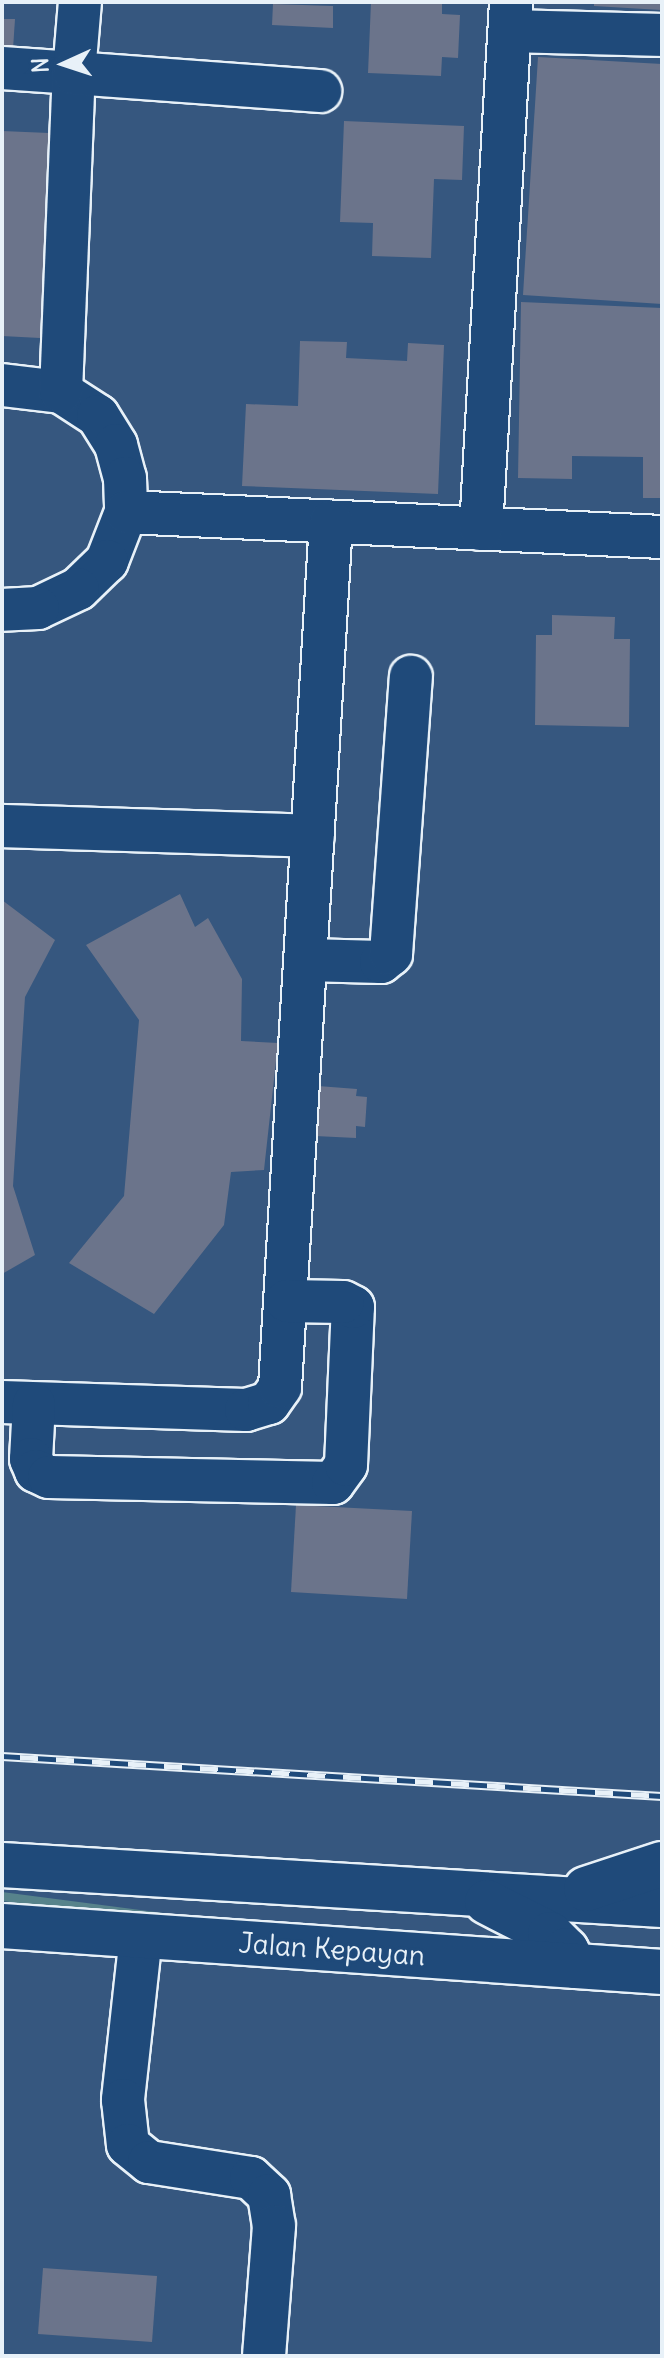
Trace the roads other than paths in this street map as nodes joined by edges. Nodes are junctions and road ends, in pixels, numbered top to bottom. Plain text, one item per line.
1 (80, 2) edge
2 (510, 17) edge
3 (662, 35) edge
4 (2, 68) edge
5 (74, 73) junction
6 (320, 91) dead end
7 (2, 385) edge
8 (61, 392) junction
9 (126, 512) junction
10 (331, 522) junction
11 (481, 529) junction
12 (662, 537) edge
13 (2, 610) edge
14 (411, 677) dead end
15 (2, 826) edge
16 (313, 836) junction
17 (306, 960) junction
18 (287, 1301) junction
19 (18, 1403) edge
20 (662, 1864) edge
21 (2, 1865) edge
22 (471, 1894) junction
23 (544, 1898) junction
24 (662, 1905) edge
25 (2, 1926) edge
26 (141, 1936) junction
27 (575, 1966) junction
28 (662, 1972) edge
29 (264, 2356) edge

1 - 5 street
2 - 3 street
2 - 11 street
4 - 5 street
5 - 6 street
5 - 8 street
7 - 8 street
8 - 9 street
9 - 10 street
9 - 13 street
10 - 11 street
10 - 16 street
11 - 12 street
14 - 17 street
15 - 16 street
16 - 17 street
17 - 18 street
18 - 19 street
18 - 19 street
20 - 23 highway
21 - 22 highway
22 - 23 highway
22 - 27 highway
23 - 24 highway
25 - 26 highway, Jalan Kepayan
26 - 27 highway, Jalan Kepayan
26 - 29 street
27 - 28 highway, Jalan Kepayan

